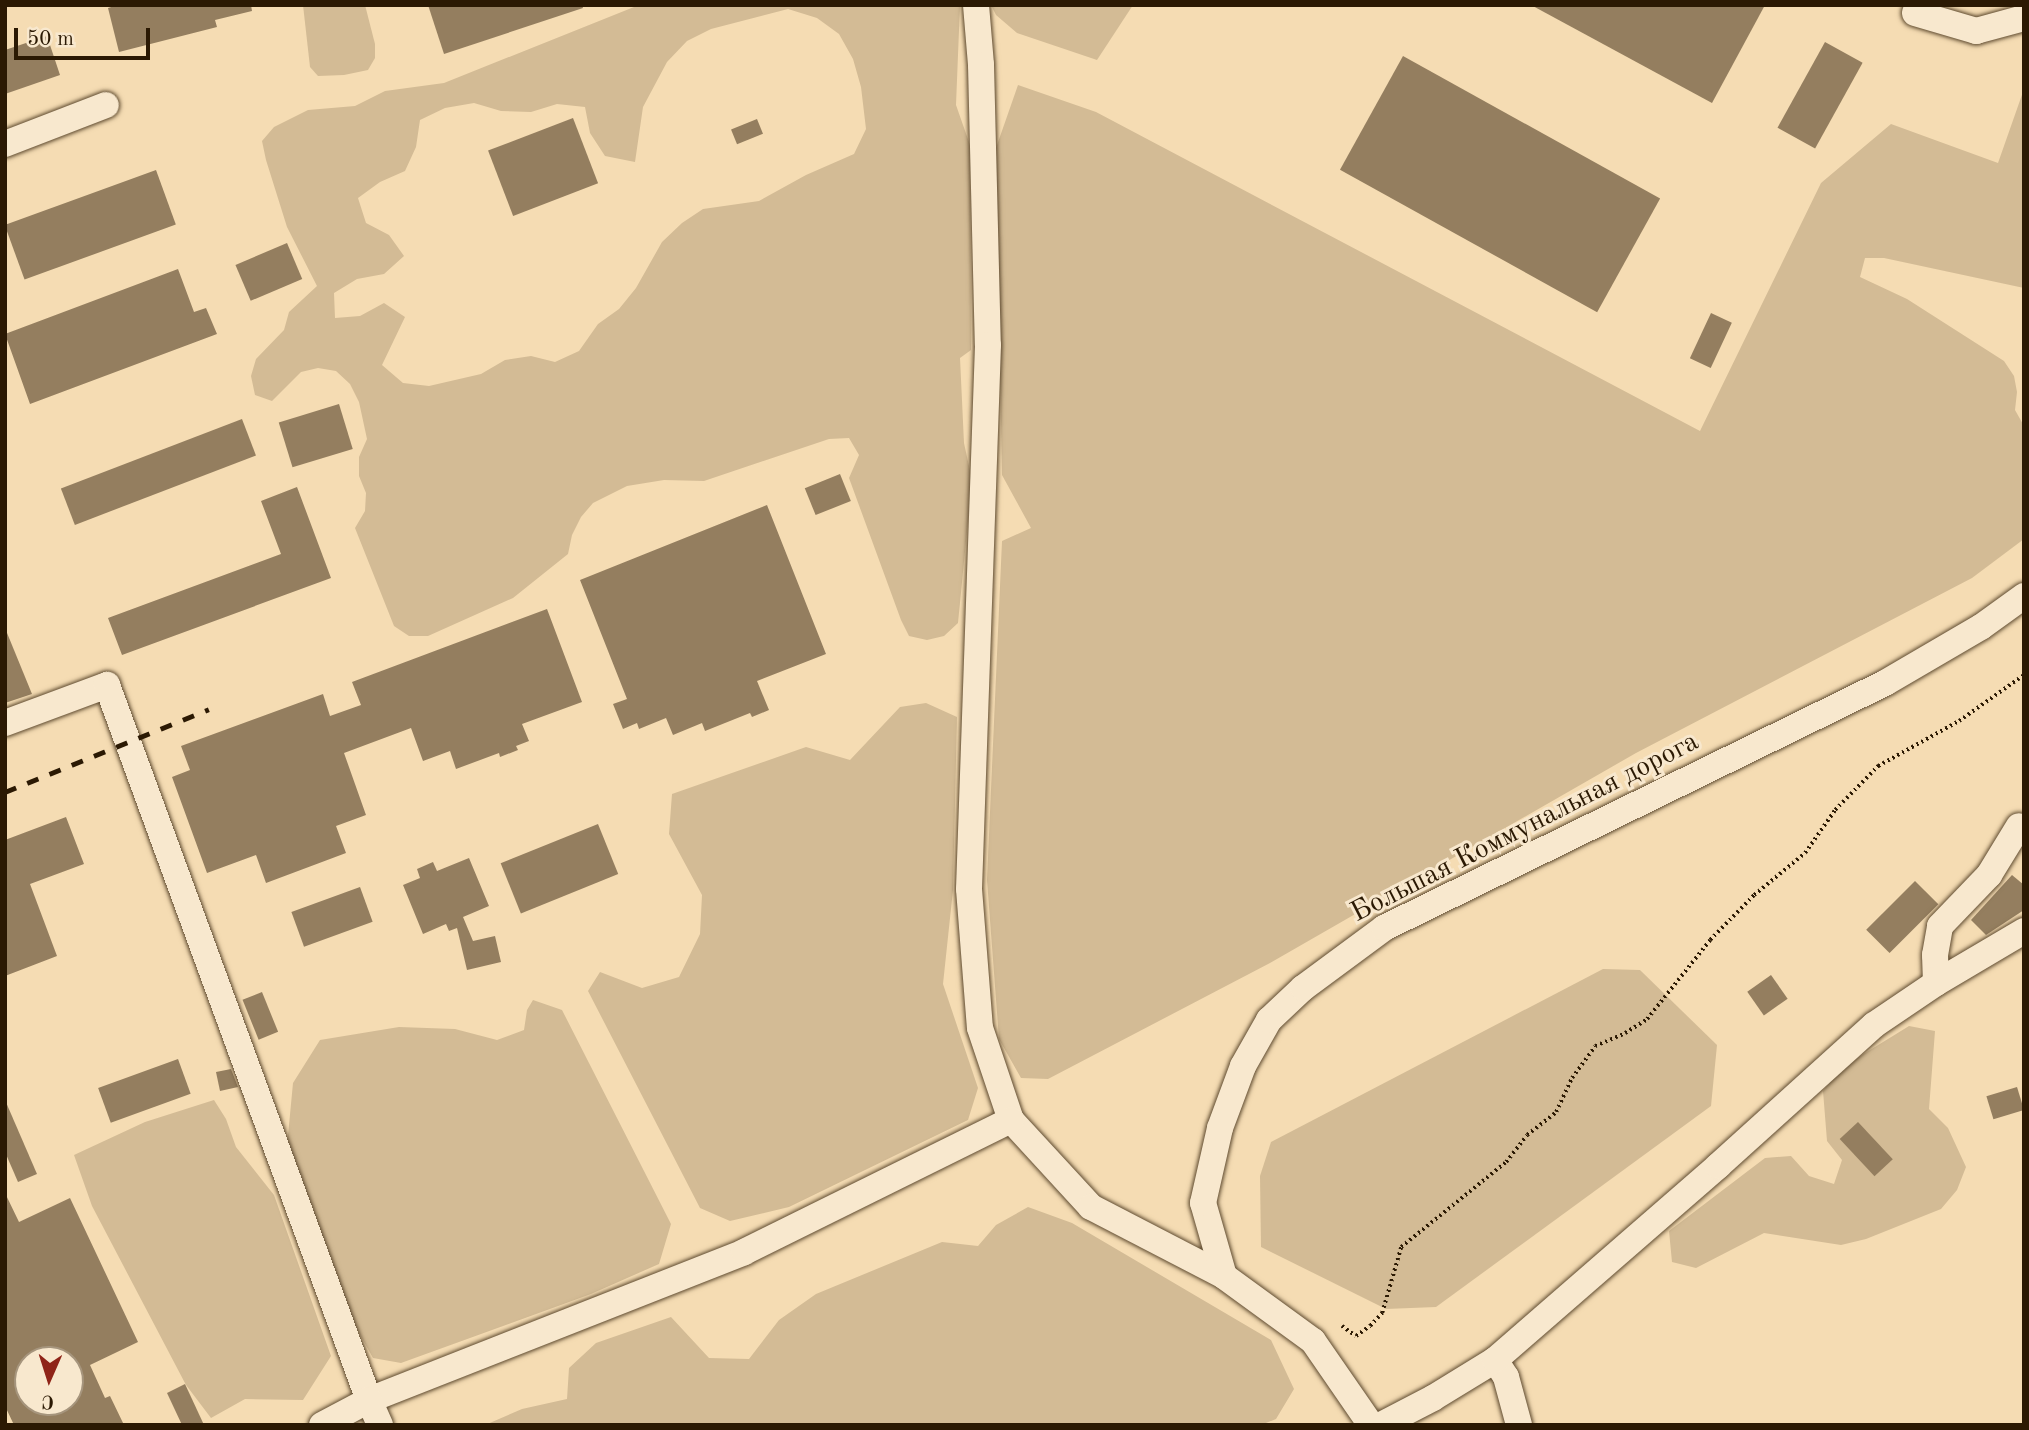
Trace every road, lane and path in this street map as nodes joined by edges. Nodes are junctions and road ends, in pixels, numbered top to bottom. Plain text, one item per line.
1 (976, 5) edge
2 (1915, 13) dead end
3 (2024, 18) edge
4 (106, 105) dead end
5 (5, 144) edge
6 (2024, 596) edge
7 (2024, 676) edge
8 (5, 723) edge
9 (2022, 822) edge
10 (2024, 931) edge
11 (1936, 983) junction
12 (1011, 1120) junction
13 (1224, 1276) junction
14 (1342, 1326) dead end
15 (1496, 1360) junction
16 (369, 1400) junction
17 (322, 1425) edge
18 (380, 1425) edge
19 (1371, 1425) edge
20 (1381, 1425) edge
21 (1518, 1425) edge

1 - 12 street
2 - 3 street
4 - 5 street
6 - 13 street, Большая Коммунальная дорога
7 - 14 path
8 - 16 street
9 - 11 street
10 - 11 street
11 - 15 street
12 - 13 street
12 - 16 street
13 - 19 street
15 - 20 street
15 - 21 street
16 - 17 street
16 - 18 street

